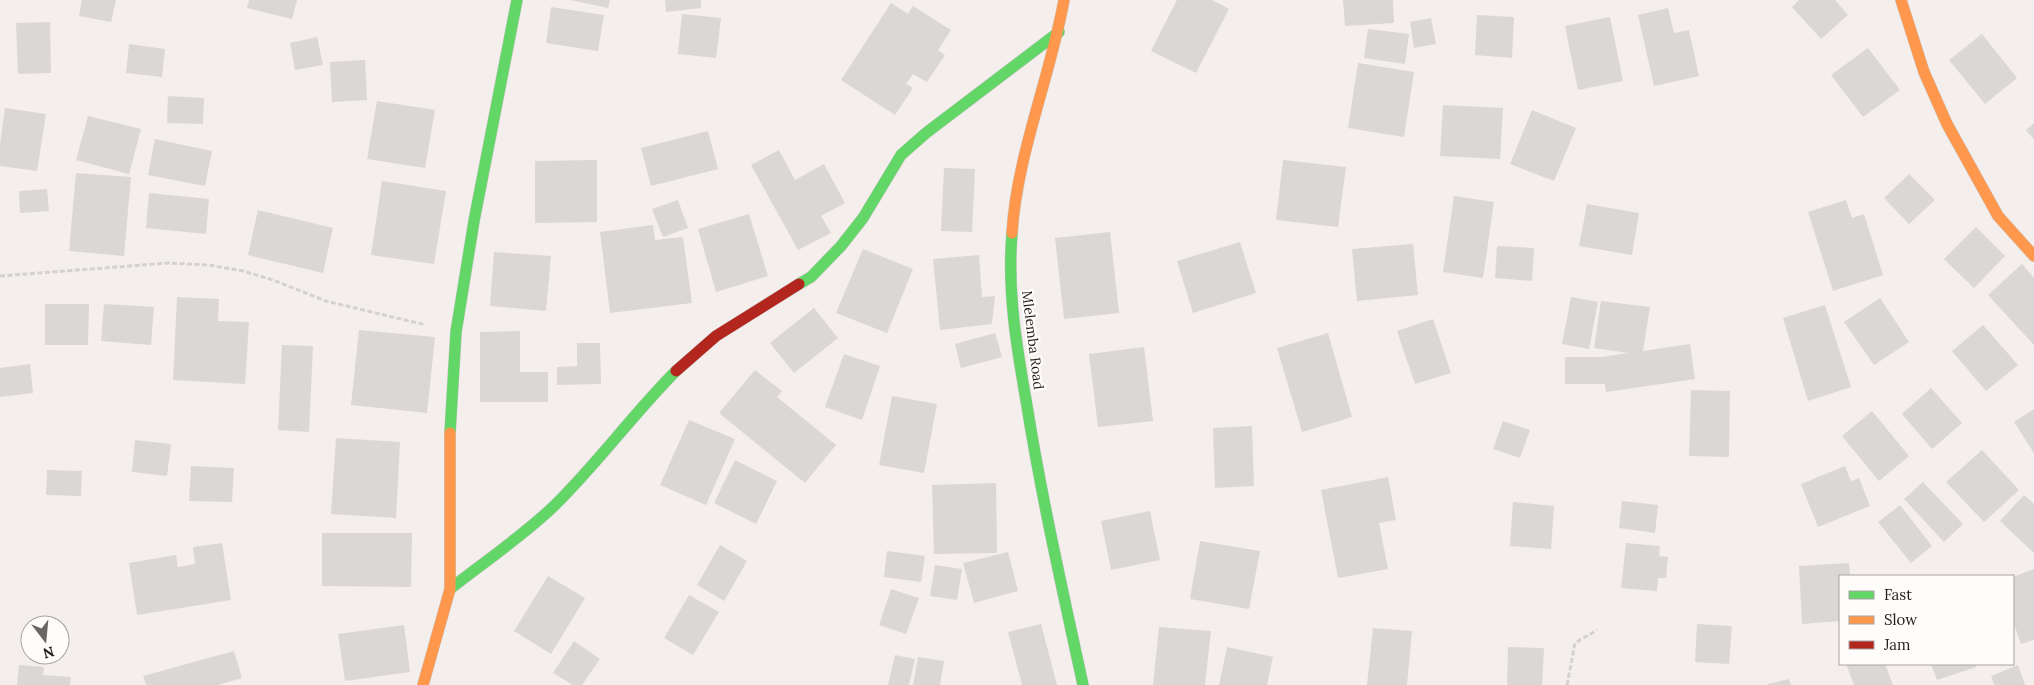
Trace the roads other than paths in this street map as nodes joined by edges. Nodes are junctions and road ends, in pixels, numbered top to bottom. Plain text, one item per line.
1 (518, 0) edge
2 (1064, 0) edge
3 (1901, 0) edge
4 (1059, 32) junction
5 (2034, 256) edge
6 (450, 589) junction
7 (423, 685) edge
8 (1082, 685) edge

1 - 6 street
2 - 4 street, Mlelemba Road
3 - 5 street
4 - 6 street
4 - 8 street, Mlelemba Road
6 - 7 street

